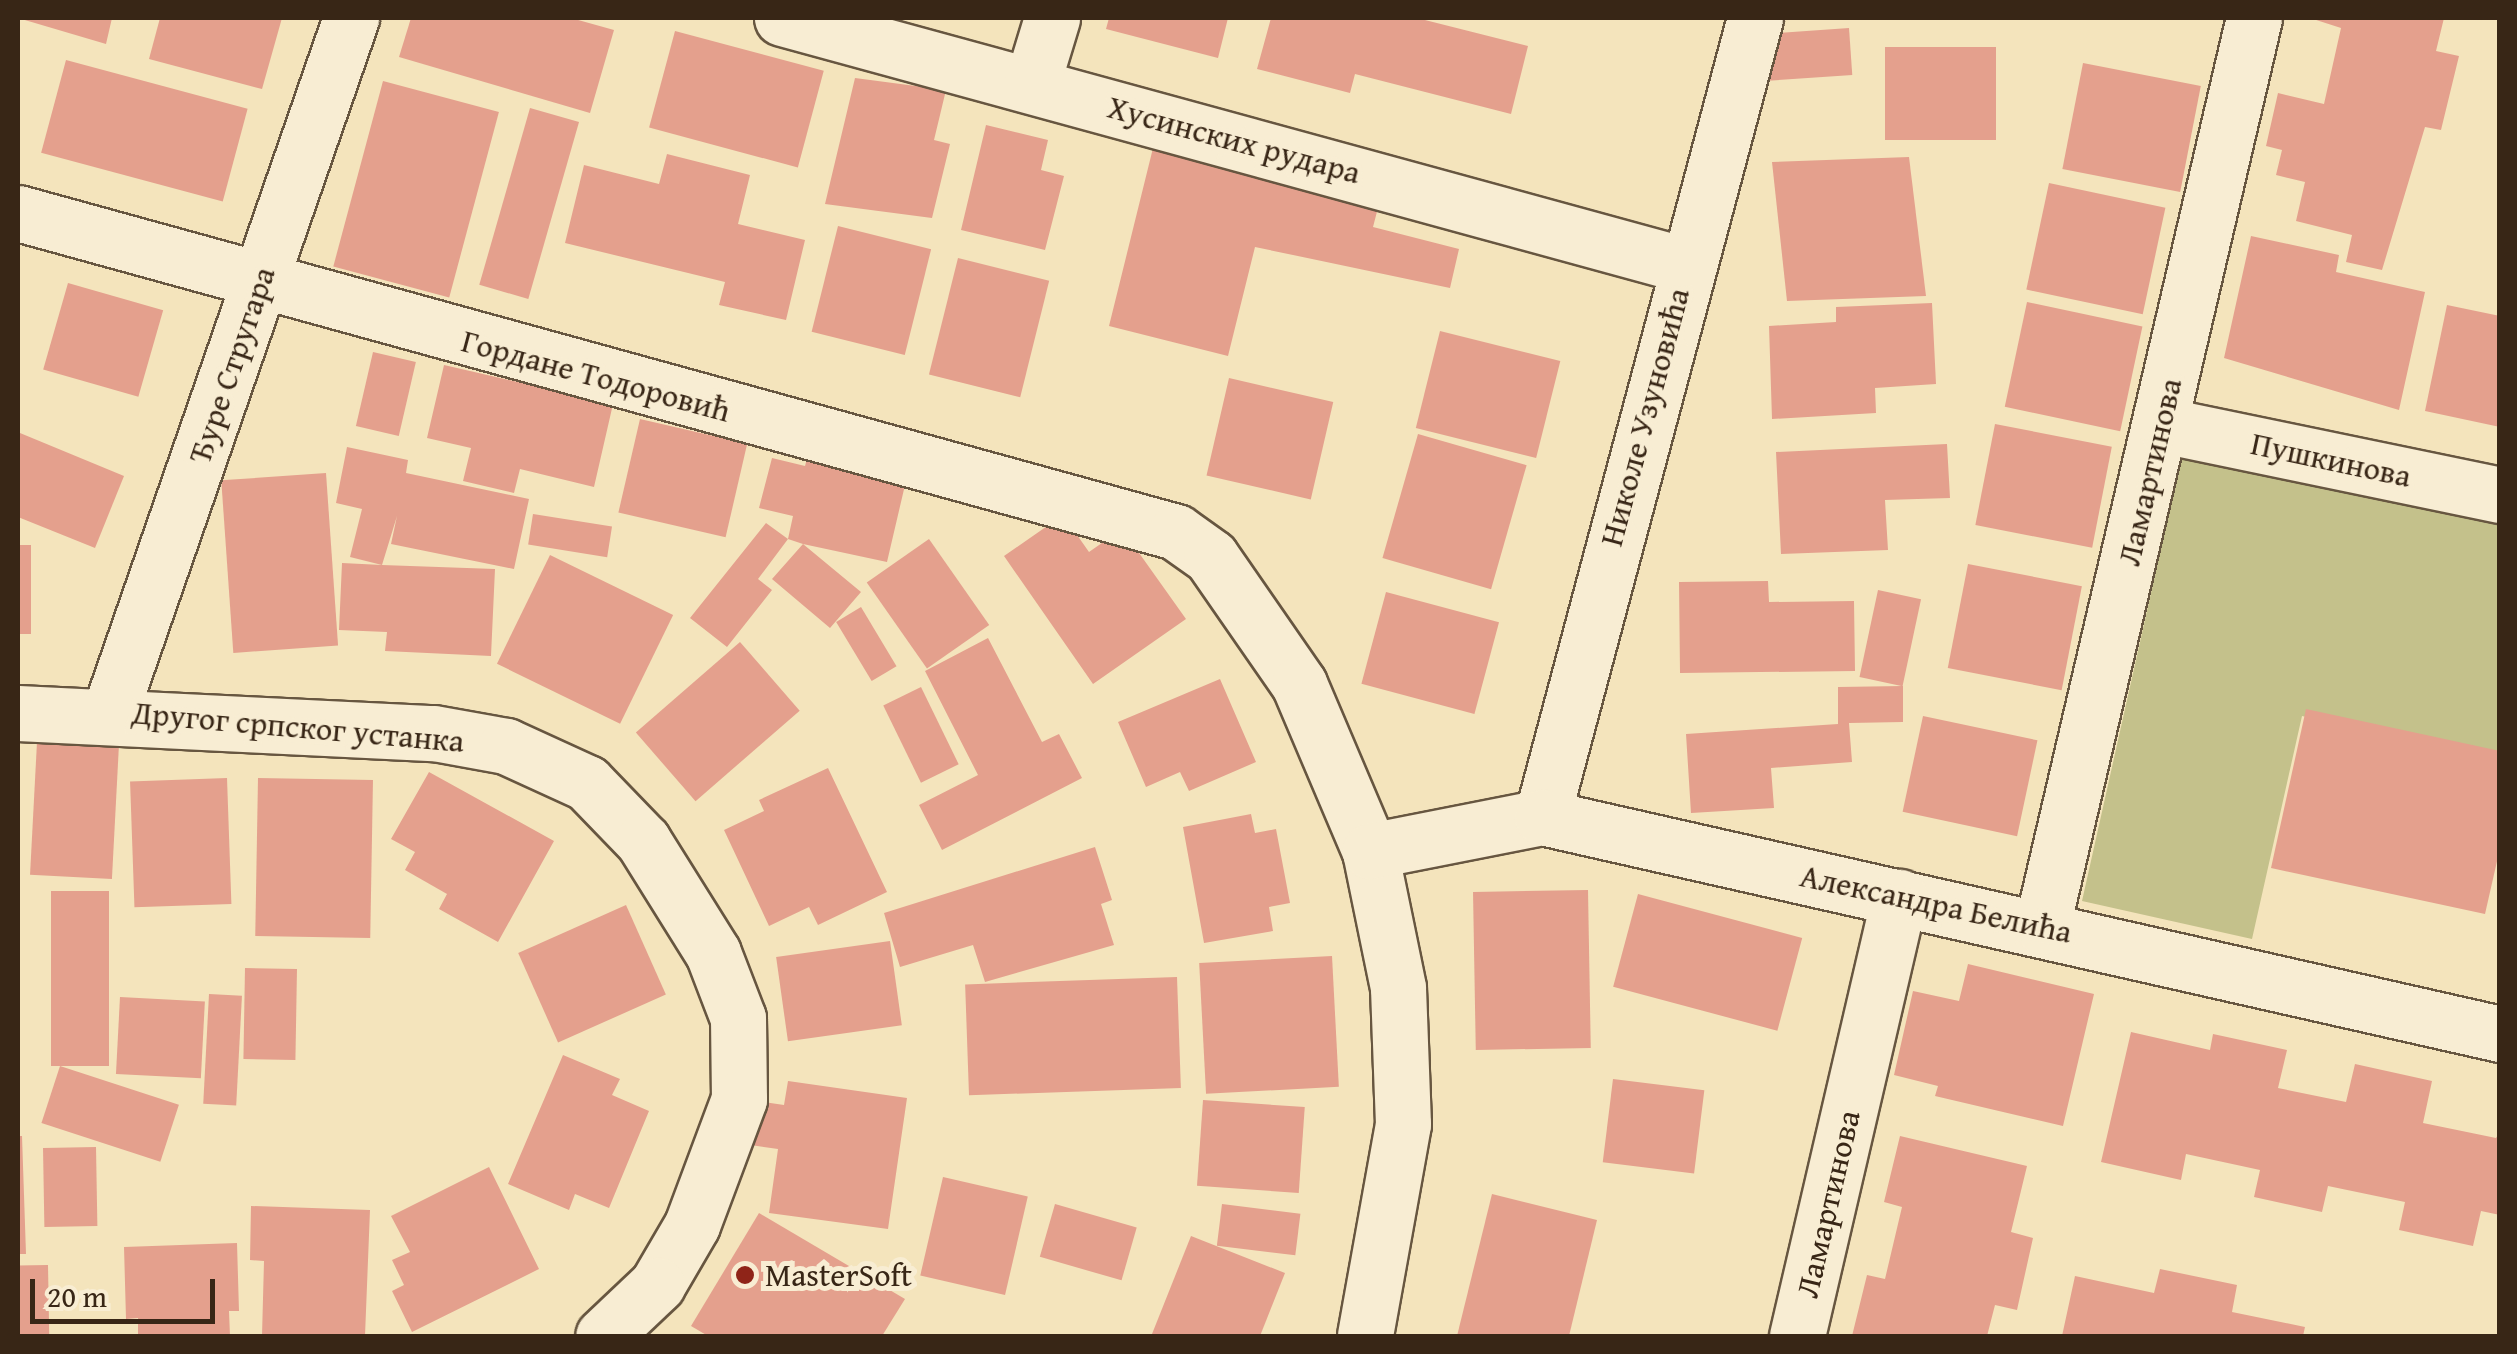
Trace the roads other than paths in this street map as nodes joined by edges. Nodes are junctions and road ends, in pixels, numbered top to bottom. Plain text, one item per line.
1 (351, 18) edge
2 (782, 18) edge
3 (1052, 18) edge
4 (1755, 18) edge
5 (2254, 18) edge
6 (1032, 84) junction
7 (18, 214) edge
8 (1685, 265) junction
9 (260, 286) junction
10 (2162, 425) junction
11 (2500, 496) edge
12 (110, 712) junction
13 (18, 714) edge
14 (1542, 817) junction
15 (1370, 851) junction
16 (1899, 897) junction
17 (2042, 926) junction
18 (2500, 1034) edge
19 (603, 1336) edge
20 (1365, 1336) edge
21 (1797, 1336) edge

1 - 9 street, Ђуре Стругара
2 - 6 street, Хусинских рудара
3 - 6 street
4 - 8 street, Николе Узуновића
5 - 10 street, Ламартинова
6 - 8 street, Хусинских рудара
7 - 9 street, Гордане Тодоровић
8 - 14 street, Николе Узуновића
9 - 12 street, Ђуре Стругара
9 - 15 street, Гордане Тодоровић
10 - 11 street, Пушкинова
10 - 17 street, Ламартинова
12 - 13 street, Другог српског устанка
12 - 19 street, Другог српског устанка
14 - 15 street, Александра Белића
14 - 16 street, Александра Белића
15 - 20 street
16 - 17 street, Александра Белића
16 - 21 street, Ламартинова
17 - 18 street, Александра Белића

